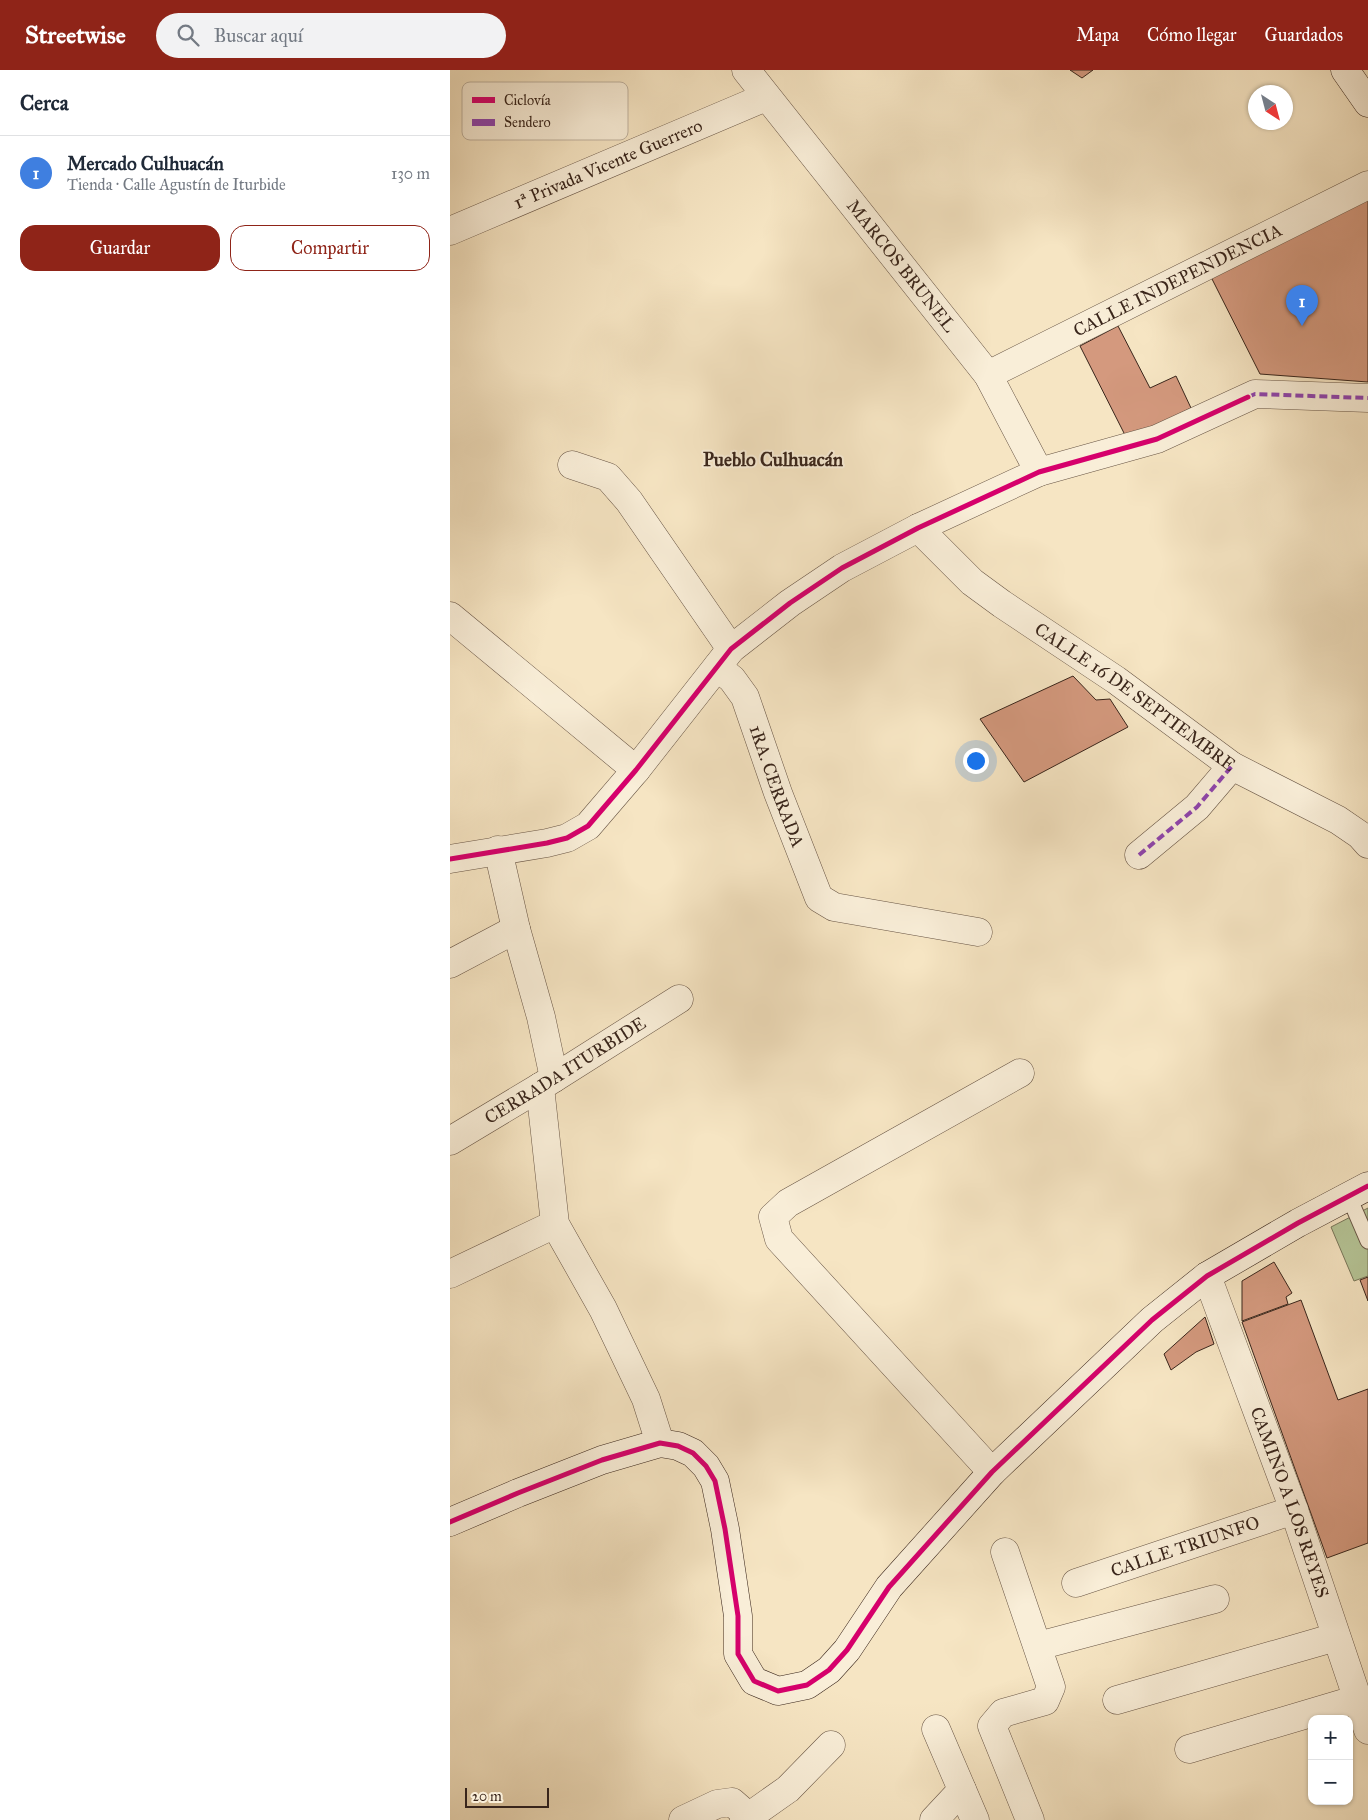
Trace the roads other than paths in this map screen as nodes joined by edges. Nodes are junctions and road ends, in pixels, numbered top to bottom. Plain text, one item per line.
1 (746, 70) edge
2 (1345, 70) edge
3 (766, 97) junction
4 (1368, 103) edge
5 (1368, 184) edge
6 (450, 231) edge
7 (988, 375) junction
8 (1368, 398) edge
9 (572, 465) dead end
10 (1039, 472) junction
11 (918, 528) junction
12 (450, 616) edge
13 (724, 658) junction
14 (1232, 766) junction
15 (636, 770) junction
16 (1368, 844) edge
17 (498, 850) junction
18 (1139, 854) dead end
19 (450, 859) edge
20 (516, 929) junction
21 (978, 932) dead end
22 (450, 964) edge
23 (680, 999) dead end
24 (1020, 1073) dead end
25 (547, 1083) junction
26 (450, 1141) edge
27 (1358, 1192) edge
28 (555, 1224) junction
29 (1368, 1241) edge
30 (450, 1274) edge
31 (1208, 1276) junction
32 (660, 1443) junction
33 (992, 1472) junction
34 (1294, 1510) junction
35 (450, 1522) edge
36 (1005, 1552) dead end
37 (1076, 1583) dead end
38 (1215, 1599) dead end
39 (1336, 1637) junction
40 (1038, 1646) junction
41 (1358, 1699) junction
42 (1117, 1700) dead end
43 (936, 1729) dead end
44 (1368, 1730) edge
45 (831, 1745) dead end
46 (1189, 1749) dead end
47 (962, 1790) junction
48 (746, 1818) edge
49 (683, 1820) edge
50 (934, 1820) edge
51 (975, 1820) edge
52 (1030, 1820) edge

1 - 3 street, MARCOS BRUNEL
2 - 4 street
3 - 6 street, 1ª Privada Vicente Guerrero
3 - 7 street, MARCOS BRUNEL
5 - 7 street, CALLE INDEPENDENCIA
7 - 10 street, MARCOS BRUNEL
8 - 10 street
9 - 13 street, 1RA. CERRADA
10 - 11 street
11 - 13 street
11 - 14 street, CALLE 16 DE SEPTIEMBRE
12 - 15 street
13 - 15 street
13 - 21 street, 1RA. CERRADA
14 - 16 street, CALLE 16 DE SEPTIEMBRE
14 - 18 street
15 - 17 street
17 - 19 street
17 - 20 street
20 - 22 street
20 - 25 street
23 - 25 street, CERRADA ITURBIDE
24 - 33 street
25 - 26 street, CERRADA ITURBIDE
25 - 28 street
27 - 29 lane
27 - 31 street
28 - 30 street
28 - 32 street
31 - 33 street
31 - 34 street, CAMINO A LOS REYES
32 - 33 street
32 - 35 street
34 - 37 street, CALLE TRIUNFO
34 - 39 street, CAMINO A LOS REYES
36 - 40 street
38 - 40 street
39 - 41 street, CAMINO A LOS REYES
39 - 42 street
40 - 52 street
41 - 44 street, CAMINO A LOS REYES
41 - 46 street
43 - 47 street
45 - 48 street
47 - 50 street
47 - 51 street
48 - 49 street

